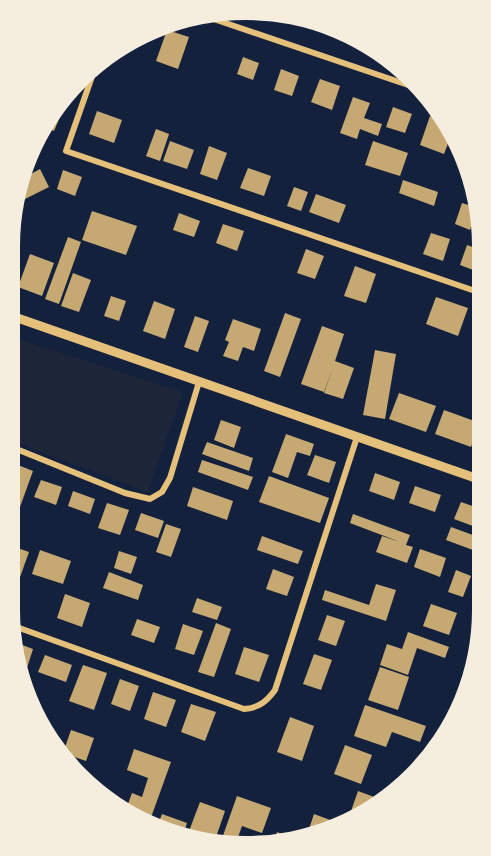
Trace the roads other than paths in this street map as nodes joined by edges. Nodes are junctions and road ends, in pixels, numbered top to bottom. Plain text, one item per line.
1 (219, 21) edge
2 (90, 82) edge
3 (402, 83) edge
4 (472, 291) edge
5 (20, 322) edge
6 (199, 382) junction
7 (357, 437) junction
8 (20, 451) edge
9 (472, 477) edge
10 (20, 628) edge

1 - 3 street
2 - 4 street
5 - 6 street
6 - 7 street
6 - 8 street
7 - 9 street
7 - 10 street

